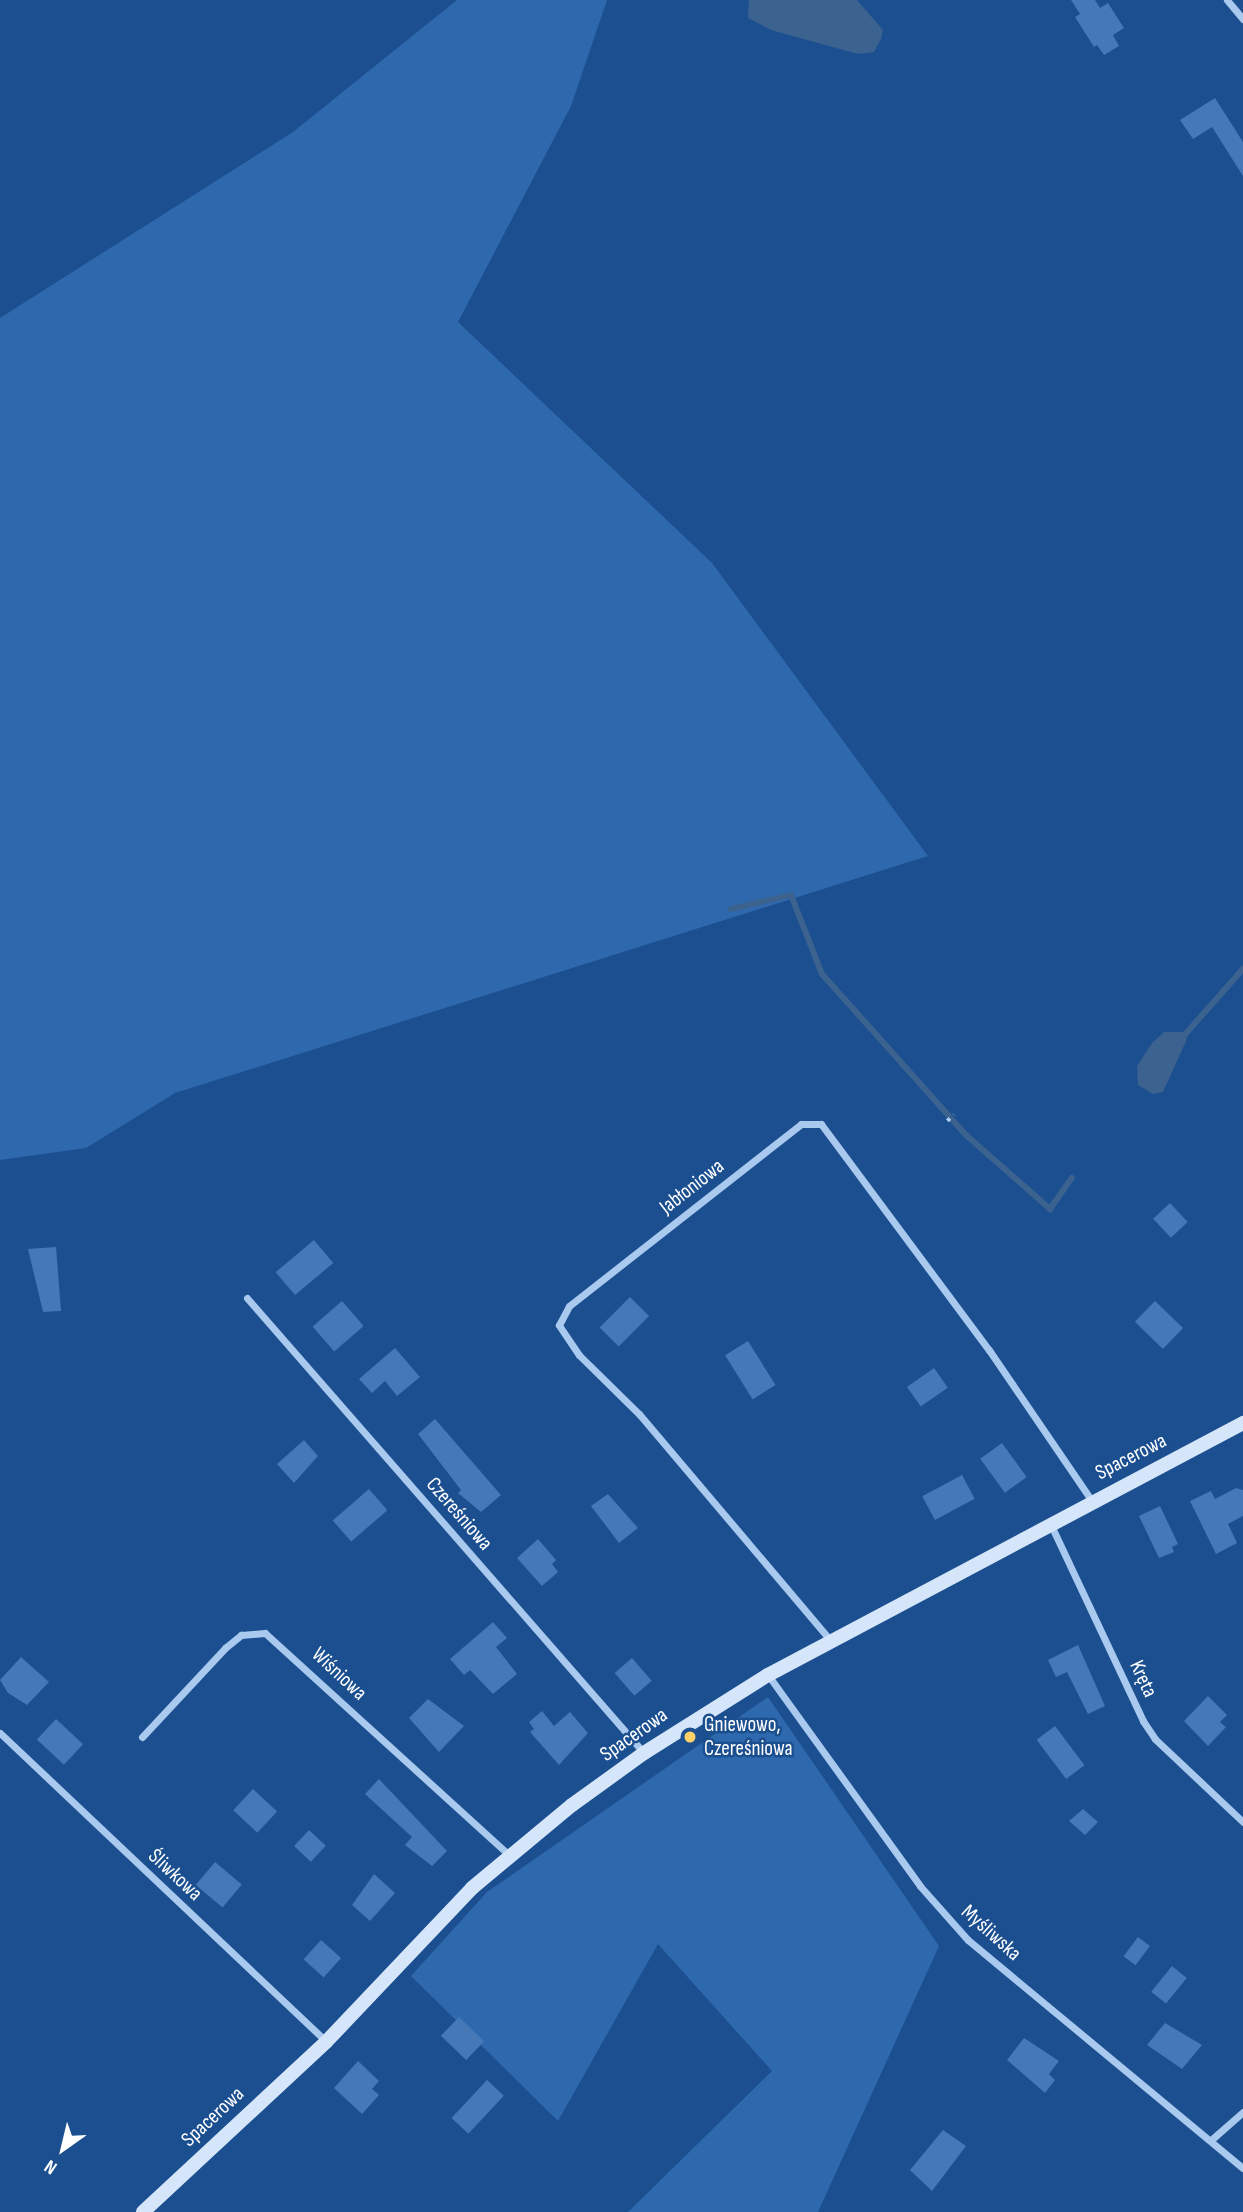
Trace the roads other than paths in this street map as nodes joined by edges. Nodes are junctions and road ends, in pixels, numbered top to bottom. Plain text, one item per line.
1 (1227, 0) edge
2 (1243, 19) edge
3 (247, 1298) dead end
4 (1243, 1423) edge
5 (1092, 1501) junction
6 (1050, 1522) junction
7 (831, 1641) junction
8 (768, 1675) junction
9 (0, 1733) edge
10 (142, 1737) dead end
11 (644, 1753) junction
12 (1243, 1822) edge
13 (511, 1856) junction
14 (326, 2042) junction
15 (1243, 2112) edge
16 (1211, 2140) junction
17 (1243, 2168) edge
18 (143, 2212) edge

1 - 2 street
3 - 11 street, Czereśniowa
4 - 5 street, Spacerowa
5 - 6 street, Spacerowa
5 - 7 street, Jabłoniowa
6 - 7 street, Spacerowa
6 - 12 street, Kręta
7 - 8 street, Spacerowa
8 - 11 street, Spacerowa
8 - 16 street, Myśliwska
9 - 14 street, Śliwkowa
10 - 13 street, Wiśniowa
11 - 13 street, Spacerowa
13 - 14 street, Spacerowa
14 - 18 street, Spacerowa
15 - 16 street
16 - 17 street, Myśliwska

